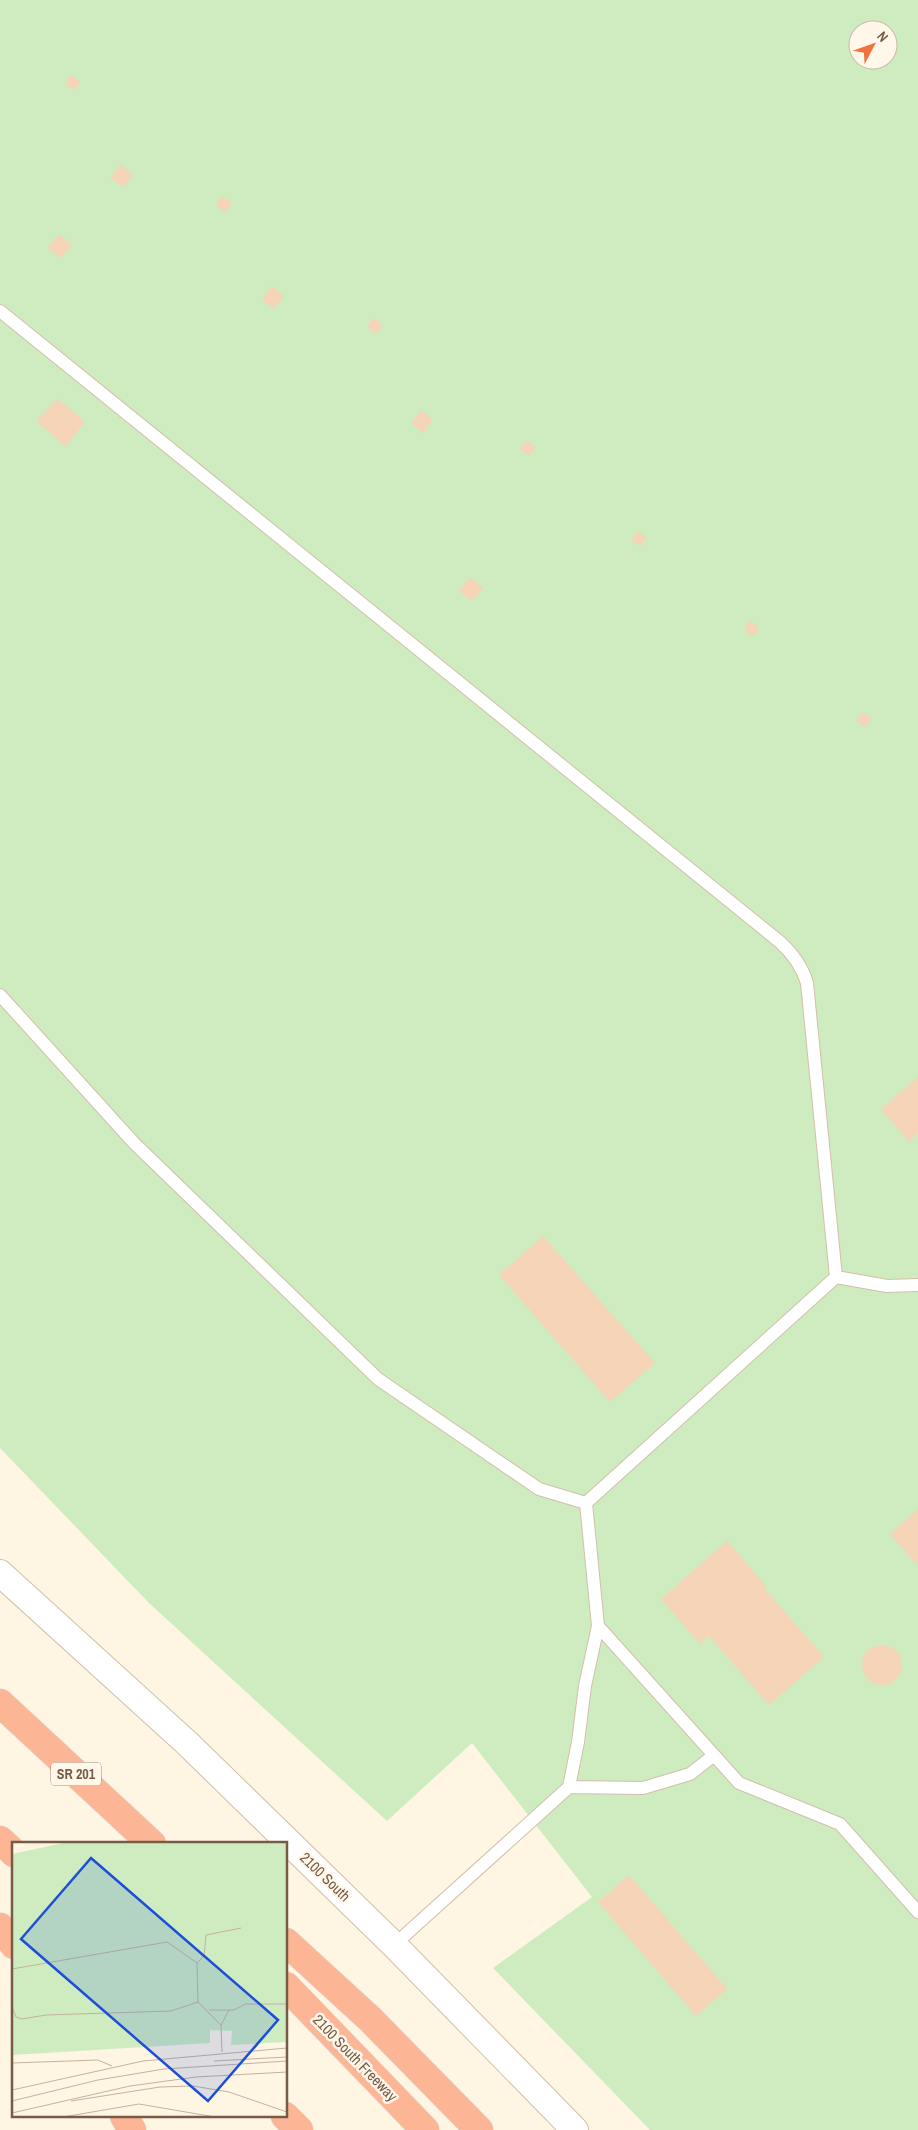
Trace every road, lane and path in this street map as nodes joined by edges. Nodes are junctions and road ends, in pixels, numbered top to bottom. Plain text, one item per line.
1 (0, 311) edge
2 (0, 995) edge
3 (836, 1277) junction
4 (918, 1285) edge
5 (586, 1503) junction
6 (0, 1573) edge
7 (598, 1626) junction
8 (0, 1703) edge
9 (713, 1756) junction
10 (569, 1787) junction
11 (0, 1840) edge
12 (150, 1842) edge
13 (12, 1851) edge
14 (918, 1912) edge
15 (0, 1927) edge
16 (12, 1942) edge
17 (288, 1944) edge
18 (394, 1945) junction
19 (288, 1988) edge
20 (125, 2118) edge
21 (286, 2118) edge
22 (132, 2130) edge
23 (298, 2130) edge
24 (425, 2130) edge
25 (479, 2130) edge
26 (575, 2130) edge

1 - 3 lane
2 - 5 lane
3 - 4 lane
3 - 5 lane
5 - 7 lane
6 - 18 street, 2100 South
7 - 9 lane
7 - 10 lane
8 - 12 highway, SR 201
9 - 10 lane
9 - 14 lane
10 - 18 lane
11 - 13 highway
15 - 16 highway
17 - 25 highway
18 - 26 street, 2100 South
19 - 24 highway, 2100 South Freeway
20 - 22 highway
21 - 23 highway

